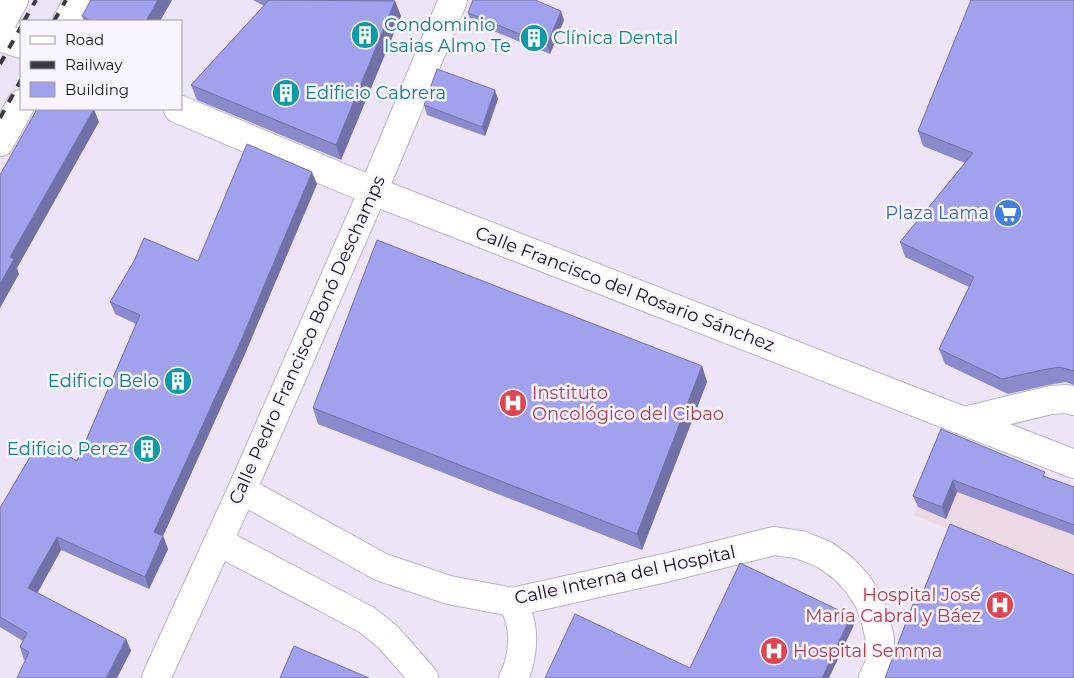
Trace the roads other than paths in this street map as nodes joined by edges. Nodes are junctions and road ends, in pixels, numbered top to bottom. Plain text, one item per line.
1 (14, 0) edge
2 (79, 0) edge
3 (454, 0) edge
4 (68, 20) edge
5 (0, 25) edge
6 (0, 37) edge
7 (20, 44) edge
8 (20, 106) edge
9 (180, 110) edge
10 (0, 142) edge
11 (372, 191) junction
12 (1074, 401) edge
13 (964, 421) junction
14 (1074, 464) edge
15 (242, 490) junction
16 (219, 542) junction
17 (513, 602) junction
18 (156, 678) edge
19 (424, 678) edge
20 (513, 678) edge
21 (873, 678) edge

1 - 5 street
2 - 4 street
3 - 11 street, Calle Pedro Francisco Bonó Deschamps
6 - 7 street
8 - 10 street
9 - 11 street, Calle Francisco del Rosario Sánchez
11 - 13 street, Calle Francisco del Rosario Sánchez
11 - 15 street, Calle Pedro Francisco Bonó Deschamps
12 - 13 street
13 - 14 street, Calle Francisco del Rosario Sánchez
15 - 16 street, Calle Pedro Francisco Bonó Deschamps
15 - 17 street, Calle Interna del Hospital
16 - 18 street, Calle Pedro Francisco Bonó Deschamps
16 - 19 street
17 - 20 street
17 - 21 street, Calle Interna del Hospital

